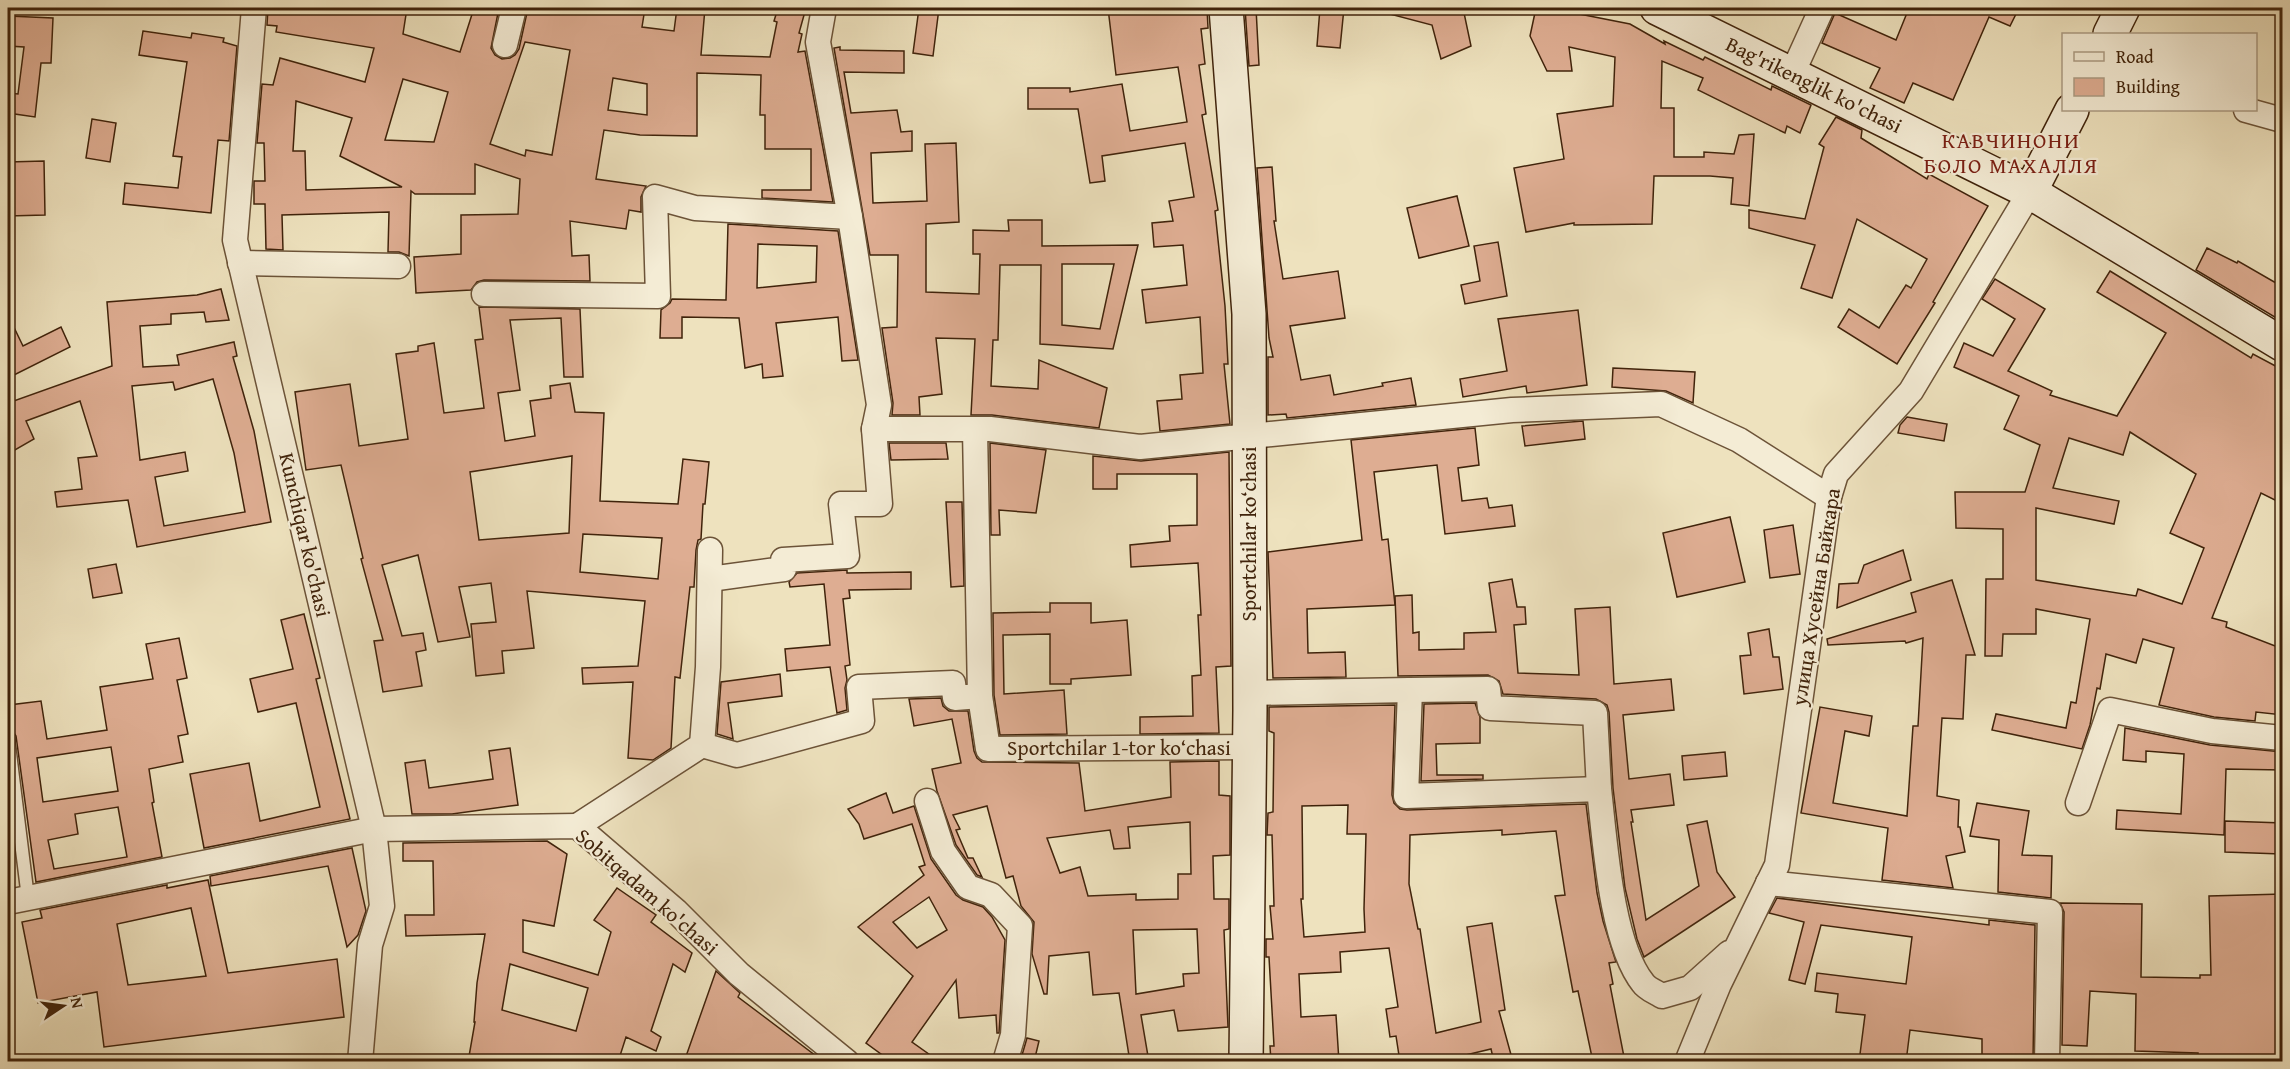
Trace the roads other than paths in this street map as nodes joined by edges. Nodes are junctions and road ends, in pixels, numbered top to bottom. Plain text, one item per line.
1 (254, 8) edge
2 (514, 8) edge
3 (824, 8) edge
4 (1226, 8) edge
5 (1657, 8) edge
6 (1822, 8) edge
7 (2123, 8) edge
8 (2110, 33) edge
9 (505, 45) dead end
10 (1792, 74) junction
11 (2071, 111) edge
12 (2250, 111) edge
13 (2283, 120) edge
14 (2030, 192) junction
15 (850, 218) junction
16 (240, 262) junction
17 (398, 266) dead end
18 (484, 294) dead end
19 (2283, 344) edge
20 (874, 429) junction
21 (975, 429) junction
22 (1249, 436) junction
23 (1829, 497) junction
24 (710, 550) dead end
25 (710, 579) junction
26 (1410, 690) junction
27 (980, 691) junction
28 (1250, 693) junction
29 (8, 737) edge
30 (2283, 738) edge
31 (702, 745) junction
32 (1250, 747) junction
33 (1599, 789) junction
34 (927, 801) dead end
35 (2078, 803) dead end
36 (577, 826) junction
37 (374, 829) junction
38 (1768, 883) junction
39 (18, 900) edge
40 (1737, 945) junction
41 (360, 1062) edge
42 (847, 1062) edge
43 (1005, 1062) edge
44 (1246, 1062) edge
45 (1687, 1062) edge
46 (2047, 1062) edge

1 - 16 street, Kunchiqar ko'chasi
2 - 9 street
3 - 15 street
4 - 22 street, Sportchilar ko‘chasi
5 - 10 street, Bag'rikenglik ko'chasi
6 - 10 street
7 - 8 street
10 - 14 street, Bag'rikenglik ko'chasi
11 - 14 street
12 - 13 street
14 - 19 street, Bag'rikenglik ko'chasi
14 - 23 street, улица Хусейна Байкара
15 - 18 street
15 - 20 street
16 - 17 street
16 - 37 street, Kunchiqar ko'chasi
20 - 21 street
20 - 25 street
21 - 22 street
21 - 27 street
22 - 23 street
22 - 28 street, Sportchilar ko‘chasi
23 - 38 street, улица Хусейна Байкара
24 - 25 street
25 - 31 street
26 - 28 street
26 - 33 street
26 - 33 street
27 - 31 street
27 - 32 street, Sportchilar 1-tor ko‘chasi
28 - 32 street, Sportchilar ko‘chasi
29 - 39 lane
30 - 35 street
31 - 36 street
32 - 44 street, Sportchilar ko‘chasi
33 - 40 street, улица Хусейна Байкара
34 - 43 street
36 - 37 street, Sobitqadam ko'chasi
36 - 42 street, Sobitqadam ko'chasi
37 - 39 street, Sobitqadam ko'chasi
37 - 41 street, Kunchiqar ko'chasi
38 - 40 street, улица Хусейна Байкара
38 - 46 street
40 - 45 street, улица Хусейна Байкара

